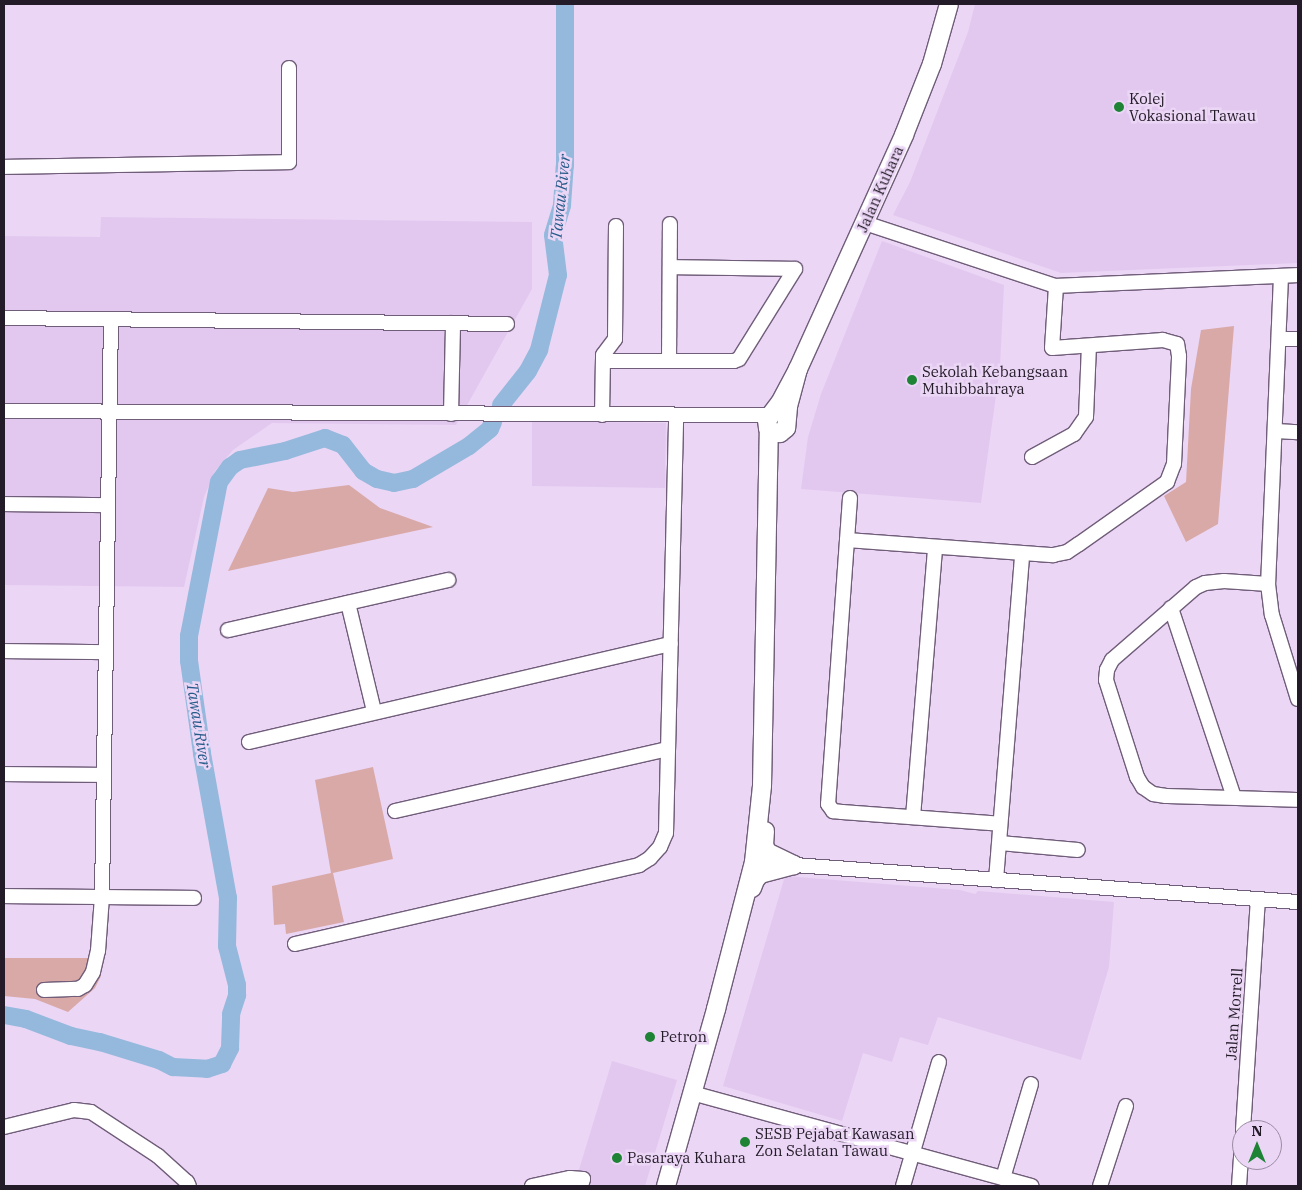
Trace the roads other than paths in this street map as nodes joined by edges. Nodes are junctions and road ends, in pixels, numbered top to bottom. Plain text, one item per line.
1 (948, 4) edge
2 (288, 68) dead end
3 (4, 166) edge
4 (865, 223) junction
5 (670, 224) dead end
6 (616, 226) dead end
7 (670, 267) junction
8 (1298, 275) edge
9 (1280, 276) junction
10 (1056, 286) junction
11 (4, 318) edge
12 (111, 319) junction
13 (453, 323) junction
14 (507, 324) dead end
15 (1280, 339) junction
16 (1298, 339) edge
17 (1089, 346) junction
18 (603, 361) junction
19 (669, 361) junction
20 (4, 411) edge
21 (110, 412) junction
22 (451, 414) junction
23 (602, 415) junction
24 (676, 415) junction
25 (774, 423) junction
26 (1276, 432) junction
27 (1298, 432) edge
28 (1032, 457) dead end
29 (850, 498) dead end
30 (4, 504) edge
31 (108, 506) junction
32 (847, 540) junction
33 (935, 548) junction
34 (1022, 554) junction
35 (448, 580) dead end
36 (1268, 584) junction
37 (348, 603) junction
38 (1172, 608) junction
39 (228, 630) dead end
40 (670, 644) junction
41 (4, 651) edge
42 (106, 652) junction
43 (1298, 699) edge
44 (374, 711) junction
45 (248, 742) dead end
46 (667, 749) junction
47 (4, 774) edge
48 (104, 775) junction
49 (762, 786) junction
50 (1234, 798) junction
51 (1298, 800) edge
52 (395, 810) dead end
53 (913, 817) junction
54 (1000, 824) junction
55 (1000, 843) junction
56 (1078, 850) dead end
57 (754, 862) junction
58 (794, 865) junction
59 (996, 880) junction
60 (4, 896) edge
61 (102, 897) junction
62 (747, 897) junction
63 (194, 898) dead end
64 (1258, 900) junction
65 (1298, 902) edge
66 (295, 944) dead end
67 (44, 990) dead end
68 (938, 1062) dead end
69 (1031, 1084) dead end
70 (692, 1093) junction
71 (1126, 1106) dead end
72 (1244, 1120) edge
73 (4, 1127) edge
74 (912, 1154) junction
75 (1240, 1170) edge
76 (1003, 1178) junction
77 (189, 1186) edge
78 (532, 1186) edge
79 (580, 1186) edge
80 (666, 1186) edge
81 (903, 1186) edge
82 (1031, 1186) edge
83 (1100, 1186) edge
84 (1239, 1186) edge

1 - 4 main road, Jalan Kuhara
2 - 3 street
4 - 10 street
4 - 25 main road, Jalan Kuhara
5 - 7 street
6 - 18 street
7 - 19 street
7 - 19 street
8 - 9 street
9 - 10 street
9 - 15 street
10 - 17 street
11 - 12 street
12 - 13 street
12 - 21 street
13 - 14 street
13 - 22 street
15 - 16 street
15 - 26 street
17 - 28 street
17 - 34 street
18 - 19 street
18 - 23 street
20 - 21 street
21 - 22 street
21 - 31 street
22 - 23 street
23 - 24 street
24 - 25 street
24 - 40 street
25 - 49 main road, Jalan Kuhara
26 - 27 street
26 - 36 street
29 - 32 street
30 - 31 street
31 - 42 street
32 - 33 street
32 - 53 street
33 - 34 street
33 - 53 street
34 - 54 street
35 - 37 street
36 - 38 street
36 - 43 street
37 - 39 street
37 - 44 street
38 - 50 street
38 - 50 street
40 - 44 street
40 - 46 street
41 - 42 street
42 - 48 street
44 - 45 street
46 - 52 street
46 - 66 street
47 - 48 street
48 - 61 street
49 - 57 main road
49 - 58 main road
50 - 51 street
53 - 54 street
54 - 55 street
55 - 56 street
55 - 59 street
57 - 58 street
57 - 62 main road
58 - 59 street
58 - 62 main road
59 - 64 street
60 - 61 street
61 - 63 street
61 - 67 street
62 - 70 main road
64 - 65 street
64 - 72 street, Jalan Morrell
68 - 74 street
69 - 76 street
70 - 74 street
70 - 80 main road
71 - 83 street
73 - 77 street
74 - 76 street
74 - 81 street
75 - 84 street
76 - 82 street
78 - 79 street

